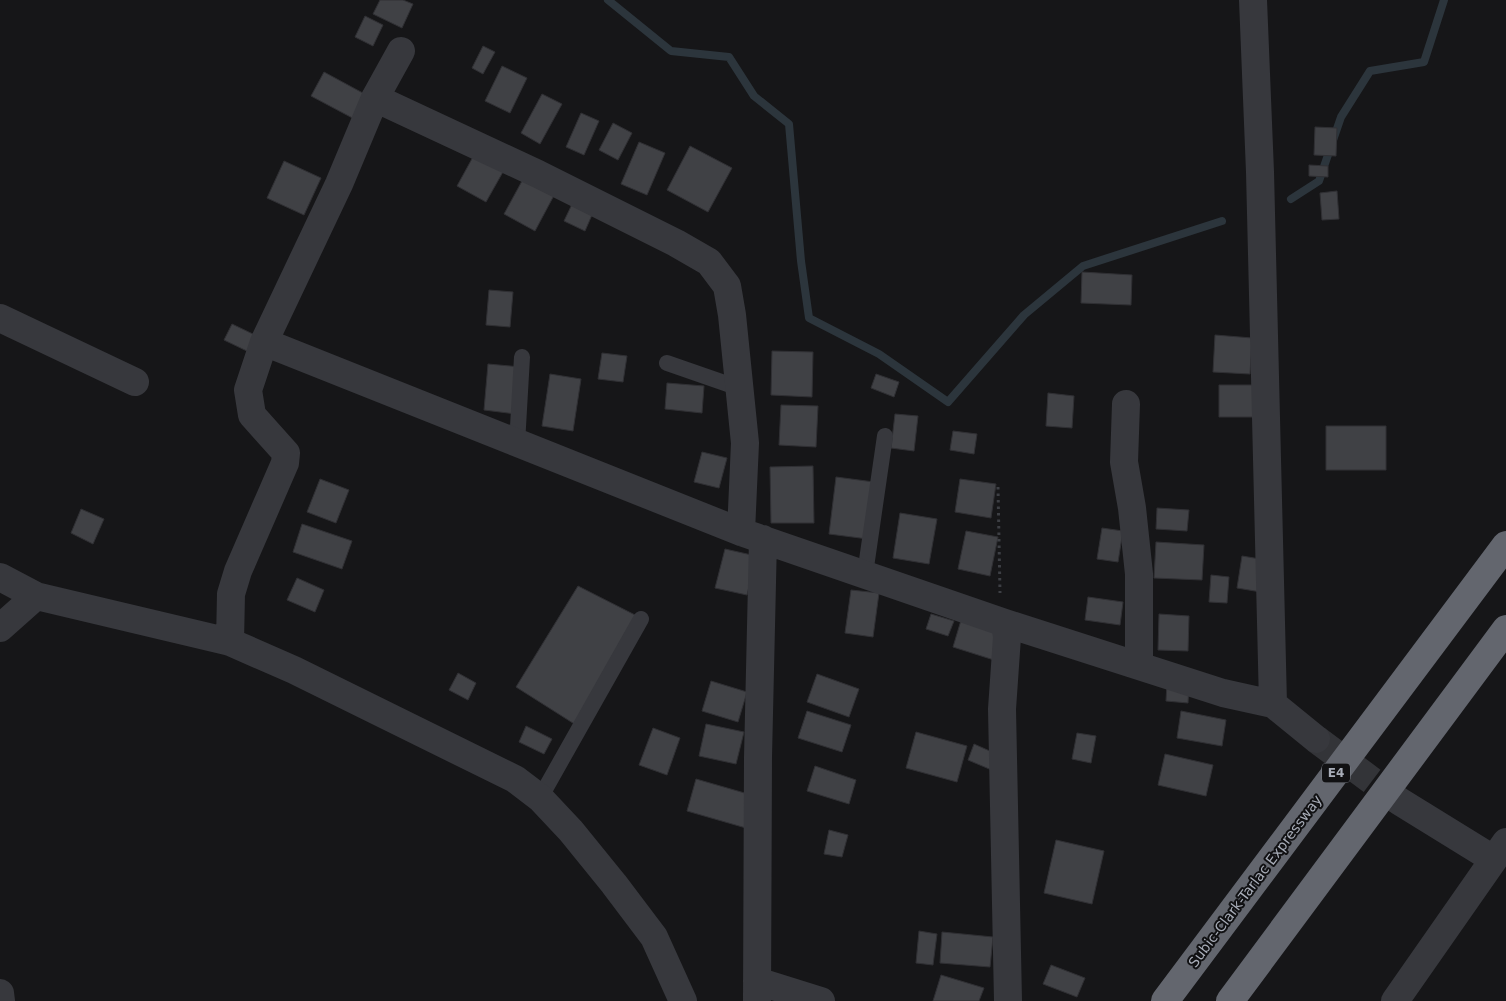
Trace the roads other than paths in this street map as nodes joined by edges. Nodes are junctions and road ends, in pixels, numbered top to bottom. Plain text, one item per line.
1 (1253, 0) edge
2 (401, 51) dead end
3 (375, 98) junction
4 (0, 318) edge
5 (264, 342) junction
6 (522, 357) dead end
7 (667, 363) dead end
8 (135, 382) dead end
9 (739, 388) junction
10 (1126, 404) dead end
11 (885, 436) dead end
12 (517, 444) junction
13 (752, 536) junction
14 (1506, 545) edge
15 (865, 574) junction
16 (0, 577) edge
17 (36, 596) junction
18 (641, 619) dead end
19 (1002, 622) junction
20 (0, 628) edge
21 (1506, 629) edge
22 (230, 642) junction
23 (1139, 665) junction
24 (1273, 704) junction
25 (1316, 739) tunnel mouth
26 (540, 798) junction
27 (1399, 801) tunnel mouth
28 (1499, 850) edge
29 (757, 991) edge
30 (0, 993) edge
31 (1, 1001) edge
32 (683, 1001) edge
33 (821, 1001) edge
34 (1008, 1001) edge
35 (1166, 1001) edge
36 (1230, 1001) edge
37 (1396, 1001) edge

1 - 24 street
2 - 3 street
3 - 5 street
3 - 9 street
4 - 8 street
5 - 12 street
5 - 22 street
6 - 12 lane
7 - 9 lane
9 - 13 street
10 - 23 street
11 - 15 lane
12 - 13 street
13 - 15 street
13 - 29 street
14 - 35 highway, Subic-Clark-Tarlac Expressway / E4
15 - 19 street
16 - 17 street
17 - 20 street
17 - 22 street
18 - 26 lane
19 - 23 street
19 - 34 street
21 - 36 highway
22 - 26 street
23 - 24 street
24 - 25 street
26 - 32 street
27 - 28 street
28 - 37 street
29 - 33 street
30 - 31 street

